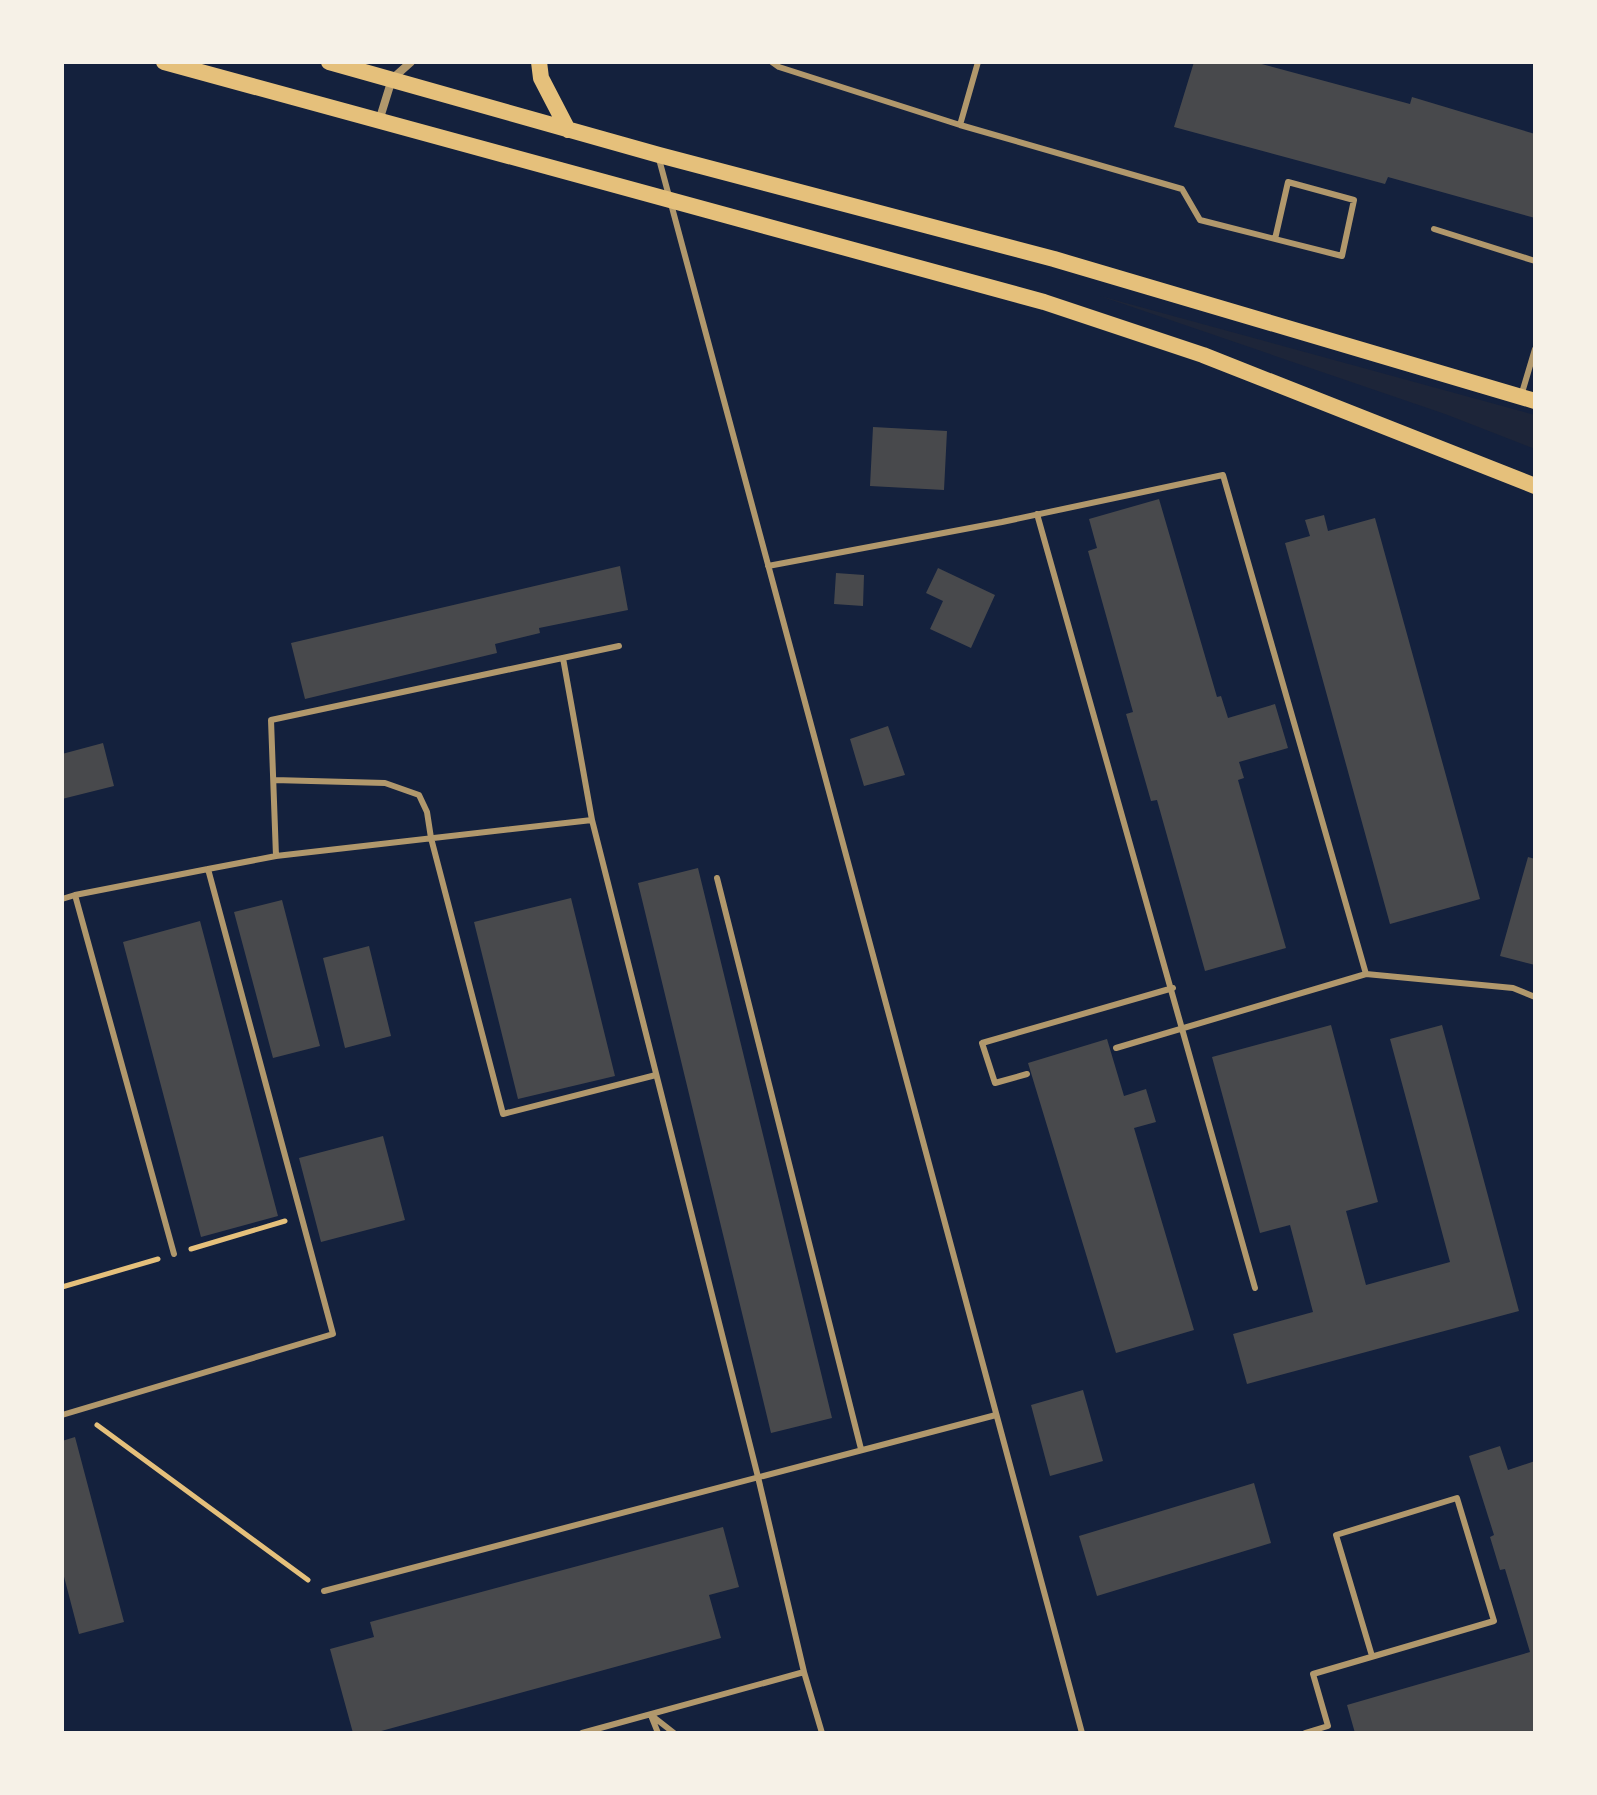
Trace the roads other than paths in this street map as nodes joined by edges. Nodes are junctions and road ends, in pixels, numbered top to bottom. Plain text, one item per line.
1 (164, 62) edge
2 (329, 62) edge
3 (411, 62) edge
4 (539, 62) edge
5 (772, 62) edge
6 (978, 62) edge
7 (392, 79) junction
8 (379, 122) junction
9 (960, 125) junction
10 (568, 130) junction
11 (659, 155) junction
12 (668, 200) junction
13 (1434, 229) dead end
14 (1275, 239) junction
15 (1535, 261) edge
16 (1535, 349) edge
17 (1528, 398) edge
18 (1535, 486) edge
19 (1037, 514) junction
20 (768, 566) junction
21 (619, 646) dead end
22 (563, 658) junction
23 (274, 780) junction
24 (592, 820) junction
25 (431, 838) junction
26 (276, 856) junction
27 (208, 869) junction
28 (717, 878) dead end
29 (75, 895) junction
30 (62, 899) edge
31 (1366, 974) junction
32 (1173, 988) junction
33 (1535, 997) edge
34 (1184, 1027) junction
35 (1116, 1048) dead end
36 (1027, 1074) dead end
37 (656, 1075) junction
38 (174, 1254) dead end
39 (1255, 1288) dead end
40 (62, 1415) edge
41 (996, 1415) junction
42 (861, 1449) junction
43 (758, 1477) junction
44 (324, 1591) road end
45 (1372, 1656) junction
46 (804, 1672) junction
47 (651, 1715) junction
48 (607, 1729) edge
49 (582, 1733) edge
50 (658, 1733) edge
51 (674, 1733) edge
52 (822, 1733) edge
53 (1082, 1733) edge
54 (1305, 1733) edge

1 - 8 main road
2 - 7 main road
3 - 7 street
4 - 10 main road
5 - 9 lane
6 - 9 lane
7 - 8 street
7 - 10 main road
8 - 12 main road
9 - 14 lane
10 - 11 main road
11 - 12 lane
11 - 17 main road
12 - 18 main road
12 - 20 lane
13 - 15 lane
14 - 14 lane
16 - 17 lane
19 - 20 lane
19 - 31 lane
19 - 32 lane
20 - 41 lane
21 - 22 lane
22 - 23 lane
22 - 24 lane
23 - 25 lane
23 - 26 lane
24 - 25 lane
24 - 37 lane
25 - 26 lane
25 - 37 lane
26 - 27 lane
27 - 29 lane
27 - 40 lane
28 - 42 lane
29 - 30 lane
29 - 38 lane
31 - 33 lane
31 - 34 lane
32 - 34 lane
32 - 36 lane
34 - 35 lane
34 - 39 lane
37 - 43 lane
41 - 42 lane
41 - 53 lane
42 - 43 lane
43 - 44 lane
43 - 46 lane
45 - 45 lane
45 - 54 lane
46 - 47 lane
46 - 52 lane
47 - 48 lane
47 - 50 lane
47 - 51 lane
48 - 49 lane

